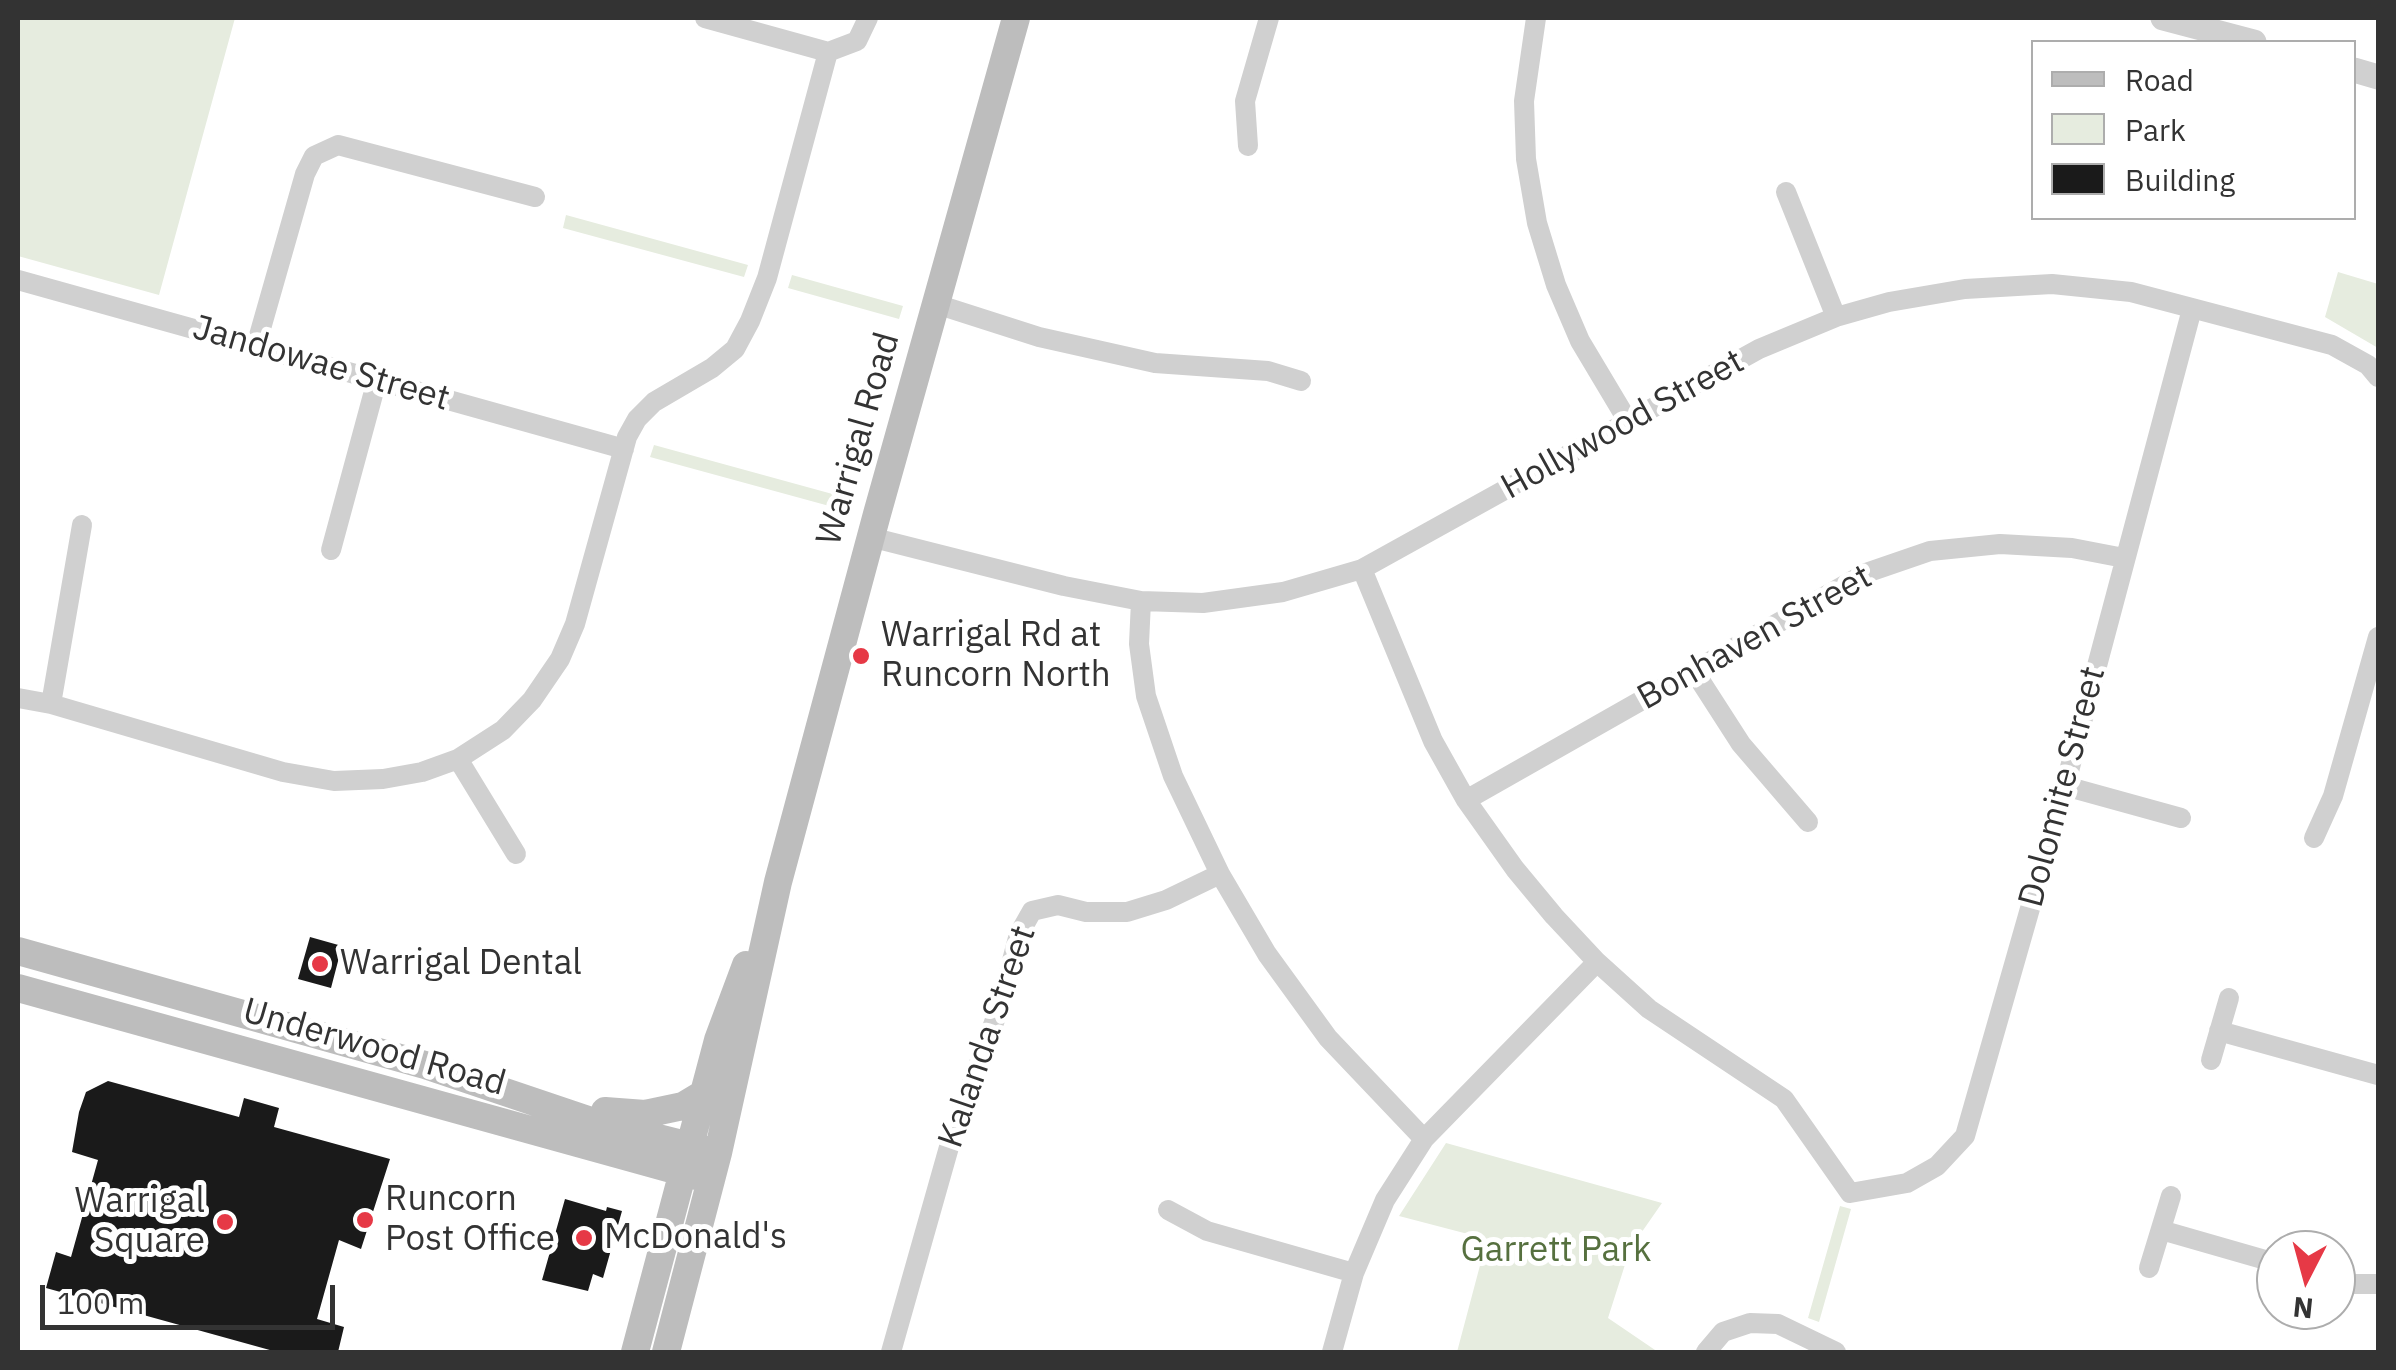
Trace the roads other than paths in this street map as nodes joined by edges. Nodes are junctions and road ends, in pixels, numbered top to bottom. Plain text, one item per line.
1 (705, 18) edge
2 (868, 18) edge
3 (1016, 18) edge
4 (1269, 18) edge
5 (1536, 18) edge
6 (2163, 18) edge
7 (2246, 40) edge
8 (828, 52) junction
9 (1248, 146) dead end
10 (1786, 192) dead end
11 (535, 198) dead end
12 (18, 280) edge
13 (936, 304) junction
14 (2192, 308) junction
15 (1836, 317) junction
16 (256, 346) junction
17 (2378, 377) edge
18 (377, 380) junction
19 (1301, 381) dead end
20 (1629, 423) junction
21 (624, 448) junction
22 (82, 525) dead end
23 (870, 536) junction
24 (331, 550) dead end
25 (2124, 558) junction
26 (1362, 568) junction
27 (1140, 602) junction
28 (2378, 637) edge
29 (1694, 671) junction
30 (18, 698) edge
31 (51, 704) junction
32 (458, 759) junction
33 (2065, 786) junction
34 (1466, 800) junction
35 (2181, 818) dead end
36 (1808, 822) dead end
37 (2314, 838) dead end
38 (516, 854) dead end
39 (1220, 874) junction
40 (778, 882) junction
41 (28, 954) edge
42 (1597, 962) junction
43 (24, 990) edge
44 (2229, 998) dead end
45 (2220, 1031) junction
46 (364, 1048) junction
47 (2211, 1060) dead end
48 (2378, 1075) edge
49 (354, 1080) junction
50 (703, 1094) junction
51 (520, 1095) junction
52 (1424, 1139) junction
53 (686, 1160) junction
54 (715, 1166) junction
55 (2170, 1196) dead end
56 (1168, 1210) dead end
57 (2161, 1230) junction
58 (2256, 1256) edge
59 (2149, 1268) dead end
60 (1354, 1273) junction
61 (635, 1352) edge
62 (666, 1352) edge
63 (891, 1352) edge
64 (1332, 1352) edge
65 (1706, 1352) edge
66 (1836, 1352) edge

1 - 8 street
2 - 8 street
3 - 13 main road, Warrigal Road
4 - 9 street
5 - 20 street
6 - 7 street
8 - 21 street
10 - 15 street
11 - 16 street
12 - 16 street, Jandowae Street
13 - 19 street
13 - 23 main road, Warrigal Road
14 - 15 street, Hollywood Street
14 - 17 street, Hollywood Street
14 - 25 street, Dolomite Street
15 - 20 street, Hollywood Street
16 - 18 street, Jandowae Street
18 - 21 street, Jandowae Street
18 - 24 street
20 - 26 street, Hollywood Street
21 - 32 street
22 - 31 street
23 - 27 street, Hollywood Street
23 - 40 main road, Warrigal Road
25 - 29 street, Bonhaven Street
25 - 33 street, Dolomite Street
26 - 27 street, Hollywood Street
26 - 34 street
27 - 39 street
28 - 37 street
29 - 34 street, Bonhaven Street
29 - 36 street
30 - 31 street
31 - 32 street
32 - 38 street
33 - 35 street
33 - 42 street, Dolomite Street
34 - 42 street
39 - 52 street
39 - 63 street, Kalanda Street
40 - 50 main road, Warrigal Road
40 - 54 main road, Warrigal Road
41 - 43 street
41 - 46 main road, Underwood Road
42 - 52 street
43 - 49 main road, Underwood Road
44 - 45 street
45 - 47 street
45 - 48 street
46 - 49 main road
46 - 51 main road, Underwood Road
49 - 53 main road, Underwood Road
50 - 51 main road, Underwood Road
50 - 53 main road, Warrigal Road
51 - 53 main road, Underwood Road
52 - 60 street
53 - 54 main road, Underwood Road
53 - 61 main road, Warrigal Road
54 - 62 main road, Warrigal Road
55 - 57 street
56 - 60 street
57 - 58 street
57 - 59 street
60 - 64 street
65 - 66 street

